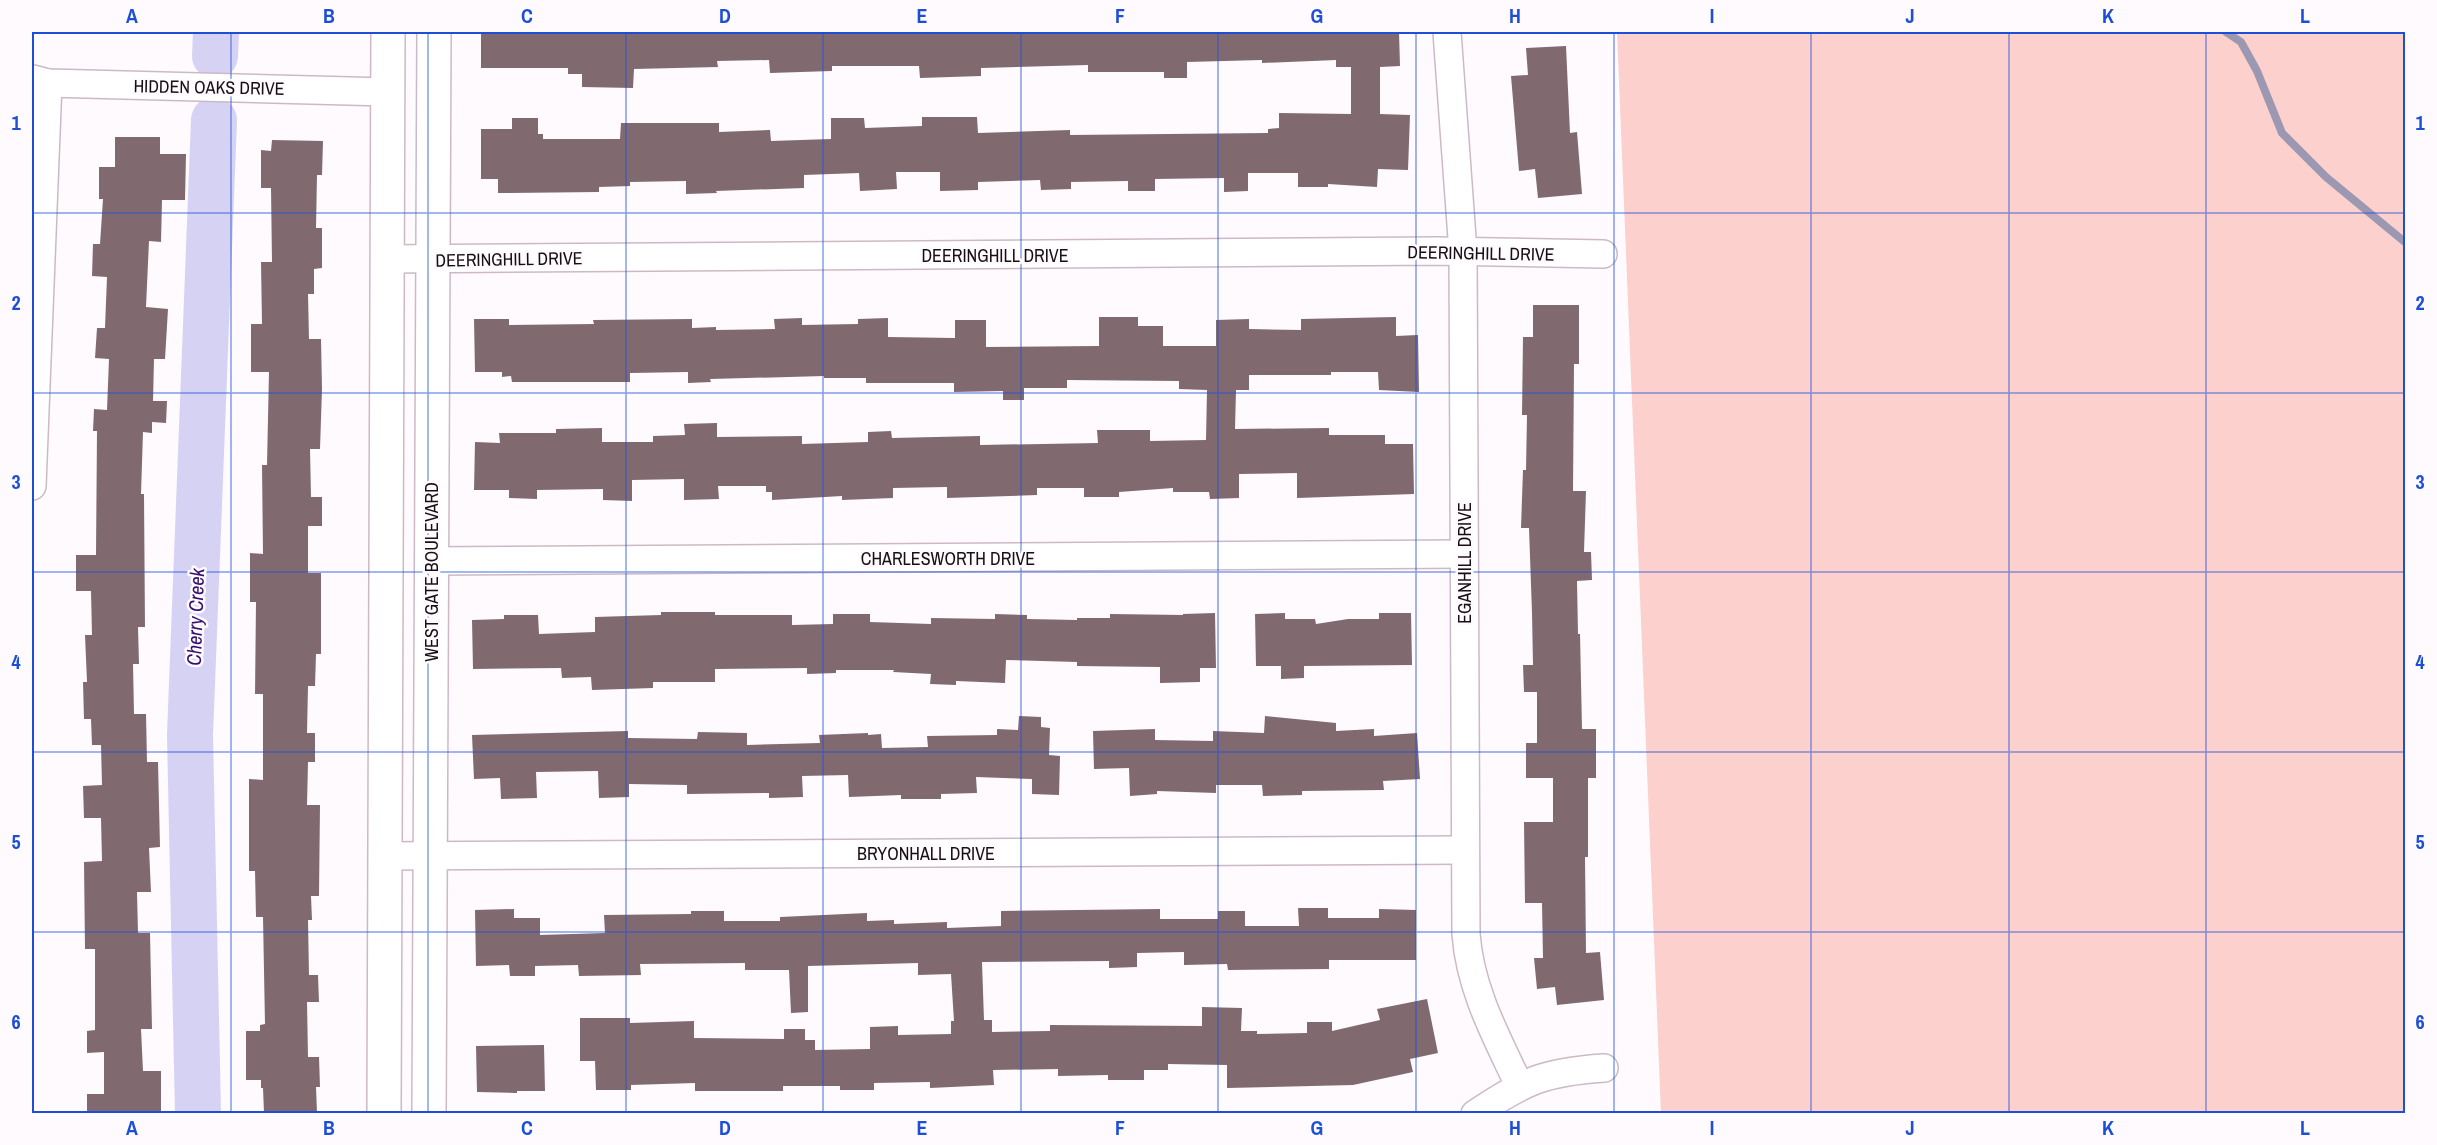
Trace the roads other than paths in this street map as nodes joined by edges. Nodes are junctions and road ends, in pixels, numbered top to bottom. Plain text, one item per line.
1 (388, 32) edge
2 (434, 32) edge
3 (1447, 32) edge
4 (40, 81) edge
5 (387, 92) junction
6 (1463, 252) junction
7 (1603, 254) dead end
8 (387, 259) junction
9 (433, 260) junction
10 (32, 486) edge
11 (1464, 555) junction
12 (431, 561) junction
13 (1466, 850) junction
14 (429, 855) junction
15 (386, 856) junction
16 (1604, 1068) dead end
17 (1519, 1085) junction
18 (384, 1113) edge
19 (429, 1113) edge
20 (1475, 1113) edge

1 - 5 main road
2 - 9 main road, WEST GATE BOULEVARD
3 - 6 street, EGANHILL DRIVE
4 - 5 street, HIDDEN OAKS DRIVE
4 - 10 street
5 - 8 main road
6 - 7 street, DEERINGHILL DRIVE
6 - 9 street, DEERINGHILL DRIVE
6 - 11 street, EGANHILL DRIVE
8 - 9 street, DEERINGHILL DRIVE
8 - 15 main road
9 - 12 main road, WEST GATE BOULEVARD
11 - 12 street, CHARLESWORTH DRIVE
11 - 13 street, EGANHILL DRIVE
12 - 14 main road, WEST GATE BOULEVARD
13 - 14 street, BRYONHALL DRIVE
13 - 17 street, EGANHILL DRIVE
14 - 15 street, BRYONHALL DRIVE
14 - 19 main road, WEST GATE BOULEVARD
15 - 18 main road
16 - 17 street
17 - 20 street

